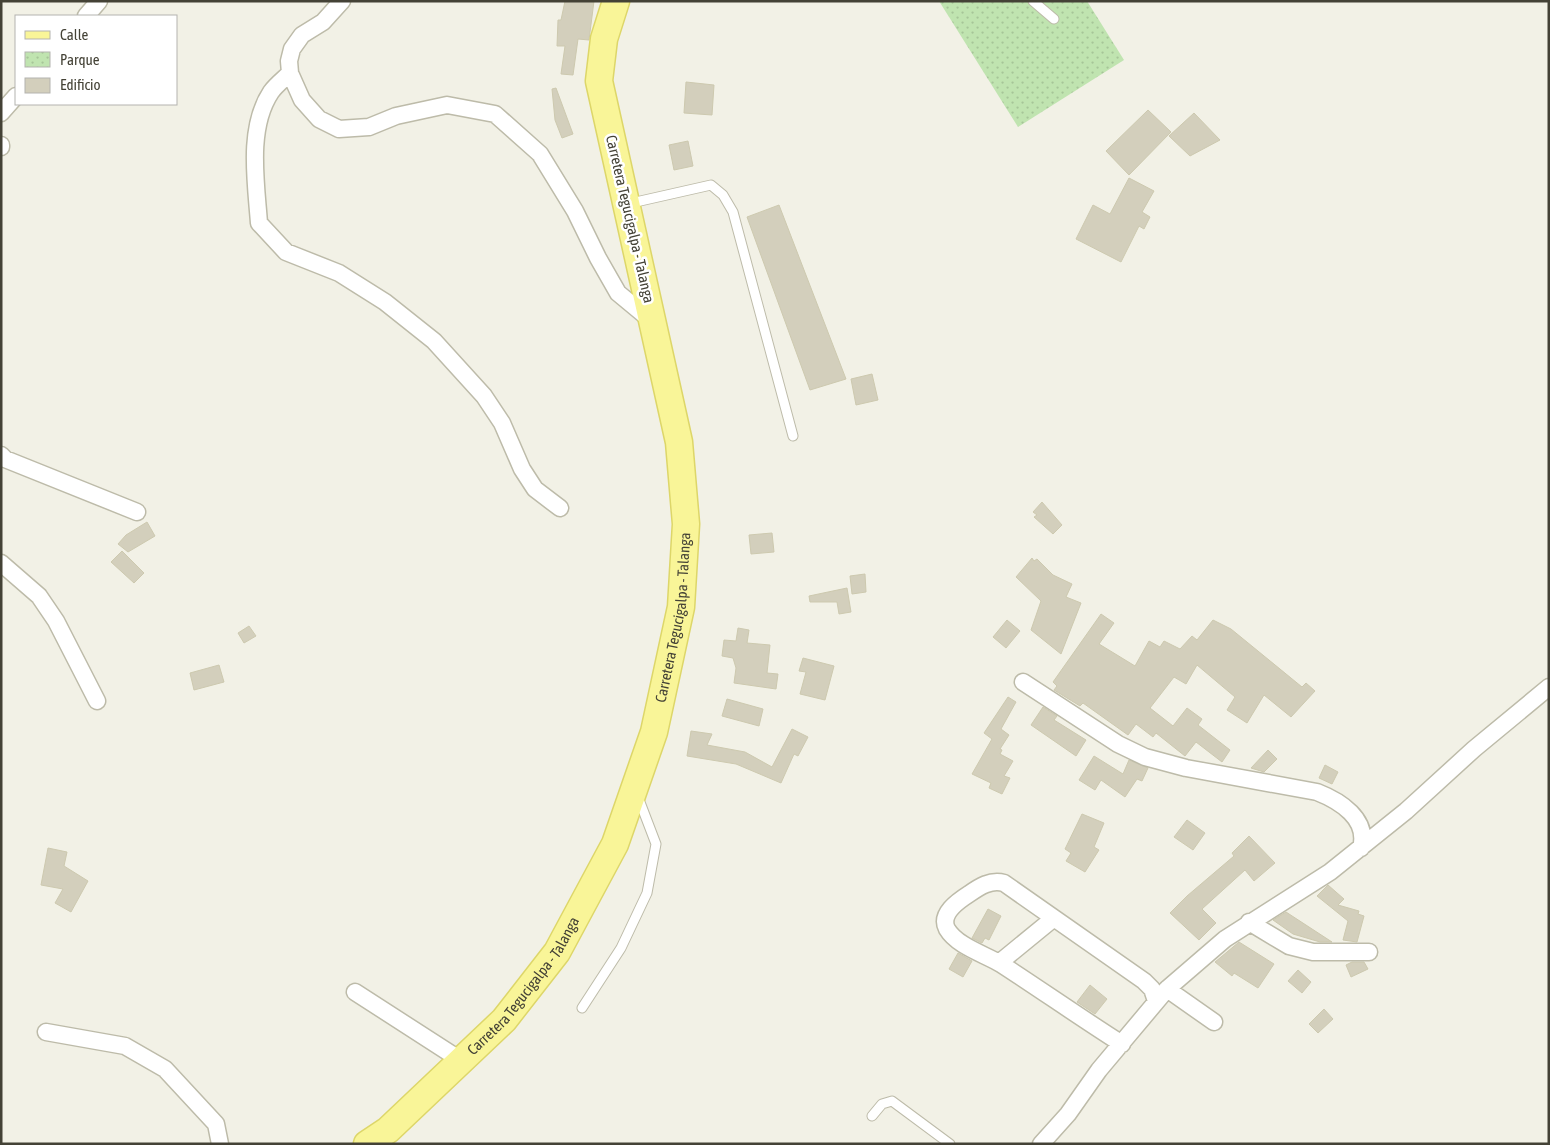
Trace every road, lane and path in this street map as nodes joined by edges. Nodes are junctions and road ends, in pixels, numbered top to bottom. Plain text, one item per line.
1 (99, 1) edge
2 (342, 1) edge
3 (616, 1) edge
4 (1033, 1) edge
5 (87, 15) edge
6 (1054, 19) dead end
7 (290, 73) junction
8 (15, 97) edge
9 (1, 113) edge
10 (627, 204) junction
11 (654, 323) junction
12 (793, 436) dead end
13 (1, 455) edge
14 (560, 508) dead end
15 (137, 512) dead end
16 (1, 563) edge
17 (1023, 682) dead end
18 (1549, 687) edge
19 (97, 701) dead end
20 (634, 788) junction
21 (1360, 848) junction
22 (1054, 918) junction
23 (1249, 922) junction
24 (1369, 952) dead end
25 (999, 963) junction
26 (355, 992) dead end
27 (1162, 995) junction
28 (582, 1008) dead end
29 (1214, 1022) dead end
30 (46, 1032) dead end
31 (1122, 1044) junction
32 (462, 1061) junction
33 (872, 1116) dead end
34 (220, 1144) edge
35 (368, 1144) edge
36 (950, 1144) edge
37 (1041, 1144) edge

1 - 5 street
2 - 7 street
3 - 10 main road, Carretera Tegucigalpa - Talanga
4 - 6 lane
7 - 11 street
7 - 14 street
8 - 9 street
10 - 11 main road, Carretera Tegucigalpa - Talanga
10 - 12 lane
11 - 20 main road, Carretera Tegucigalpa - Talanga
13 - 15 street
16 - 19 street
17 - 21 street
18 - 21 street
20 - 28 lane
20 - 32 main road, Carretera Tegucigalpa - Talanga
21 - 23 street
22 - 25 street
22 - 25 street
22 - 27 street
23 - 24 street
23 - 27 street
25 - 31 street
26 - 32 street
27 - 29 street
27 - 31 street
30 - 34 street
31 - 37 street
32 - 35 main road, Carretera Tegucigalpa - Talanga
33 - 36 lane

